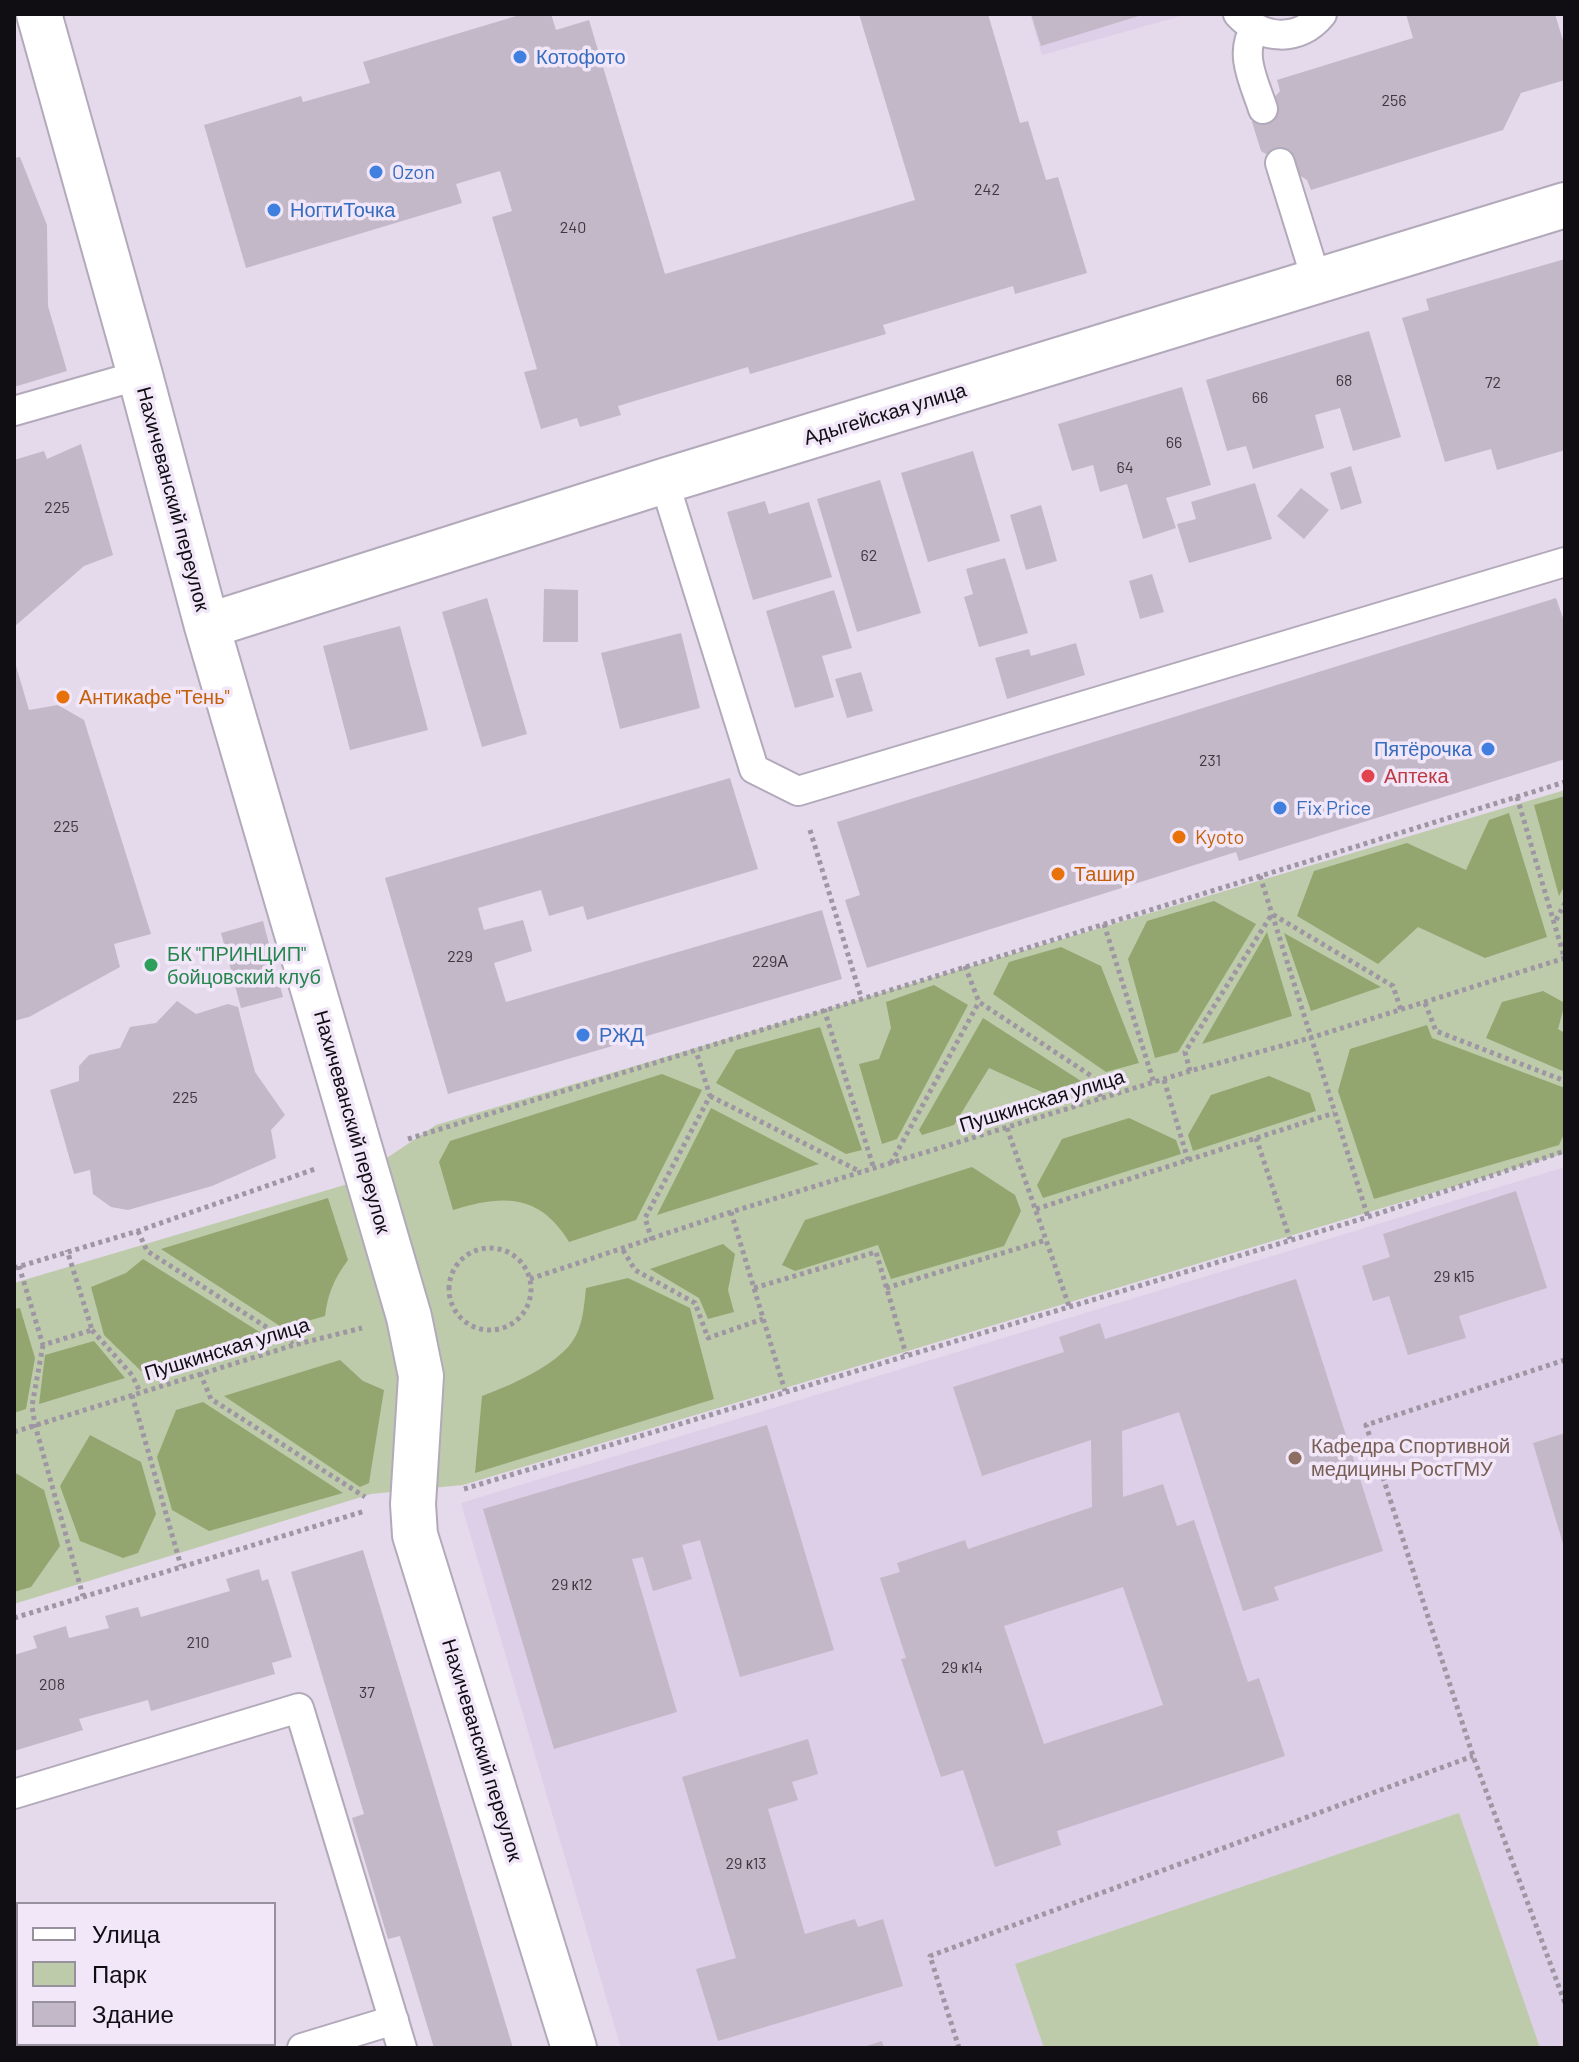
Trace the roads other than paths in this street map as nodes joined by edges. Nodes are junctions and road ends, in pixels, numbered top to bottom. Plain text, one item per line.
1 (39, 14) edge
2 (1322, 14) edge
3 (1246, 22) edge
4 (1263, 109) dead end
5 (1280, 163) dead end
6 (1565, 205) edge
7 (1317, 282) junction
8 (140, 375) junction
9 (14, 411) edge
10 (664, 481) junction
11 (1565, 562) edge
12 (207, 626) junction
13 (14, 1794) edge
14 (394, 2020) junction
15 (302, 2048) edge
16 (402, 2048) edge
17 (574, 2048) edge

1 - 8 street, Нахичеванский переулок
2 - 3 lane
3 - 4 lane
5 - 7 lane
6 - 7 street, Адыгейская улица
7 - 10 street, Адыгейская улица
8 - 9 lane
8 - 12 street, Нахичеванский переулок
10 - 11 lane
10 - 12 street, Адыгейская улица
12 - 17 street, Нахичеванский переулок
13 - 14 lane
14 - 15 lane
14 - 16 lane

